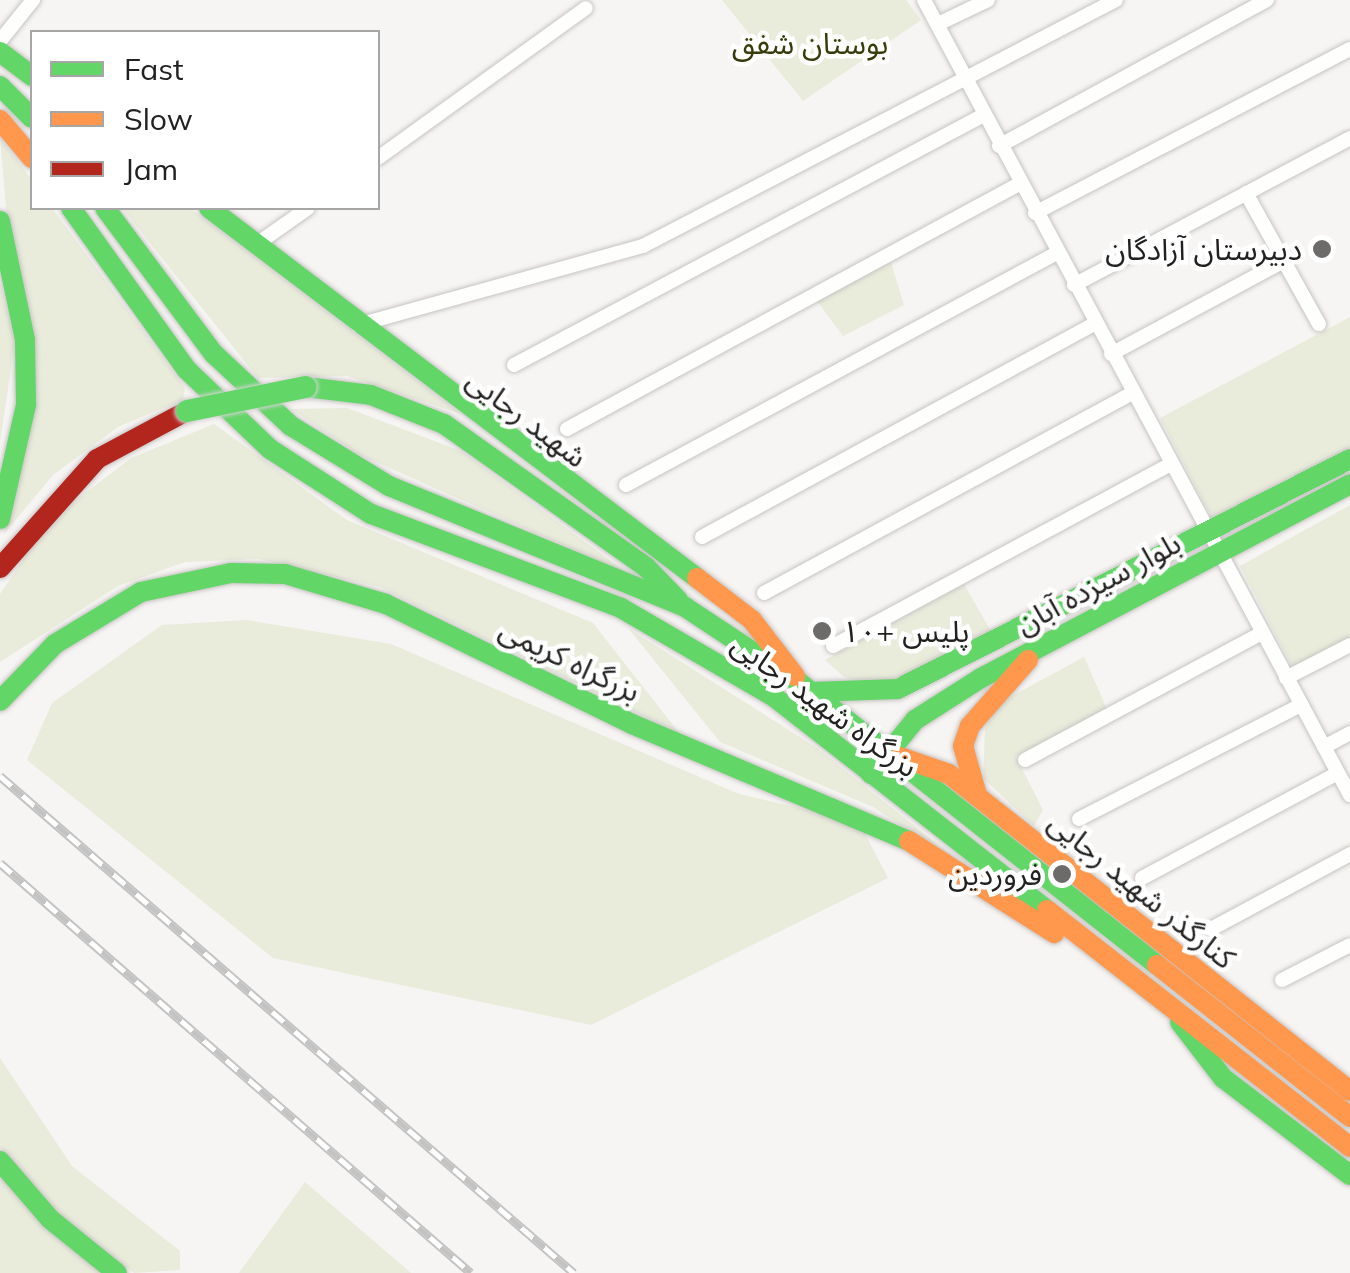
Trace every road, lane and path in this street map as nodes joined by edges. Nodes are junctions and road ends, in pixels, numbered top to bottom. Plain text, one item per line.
1 (33, 0) edge
2 (924, 0) edge
3 (988, 0) edge
4 (1116, 0) edge
5 (1267, 0) edge
6 (586, 8) dead end
7 (940, 23) junction
8 (0, 42) edge
9 (1350, 49) edge
10 (0, 52) edge
11 (30, 74) edge
12 (964, 82) junction
13 (0, 86) edge
14 (30, 116) edge
15 (982, 116) junction
16 (0, 120) edge
17 (1350, 138) edge
18 (999, 146) junction
19 (30, 156) edge
20 (380, 157) edge
21 (1020, 184) junction
22 (1246, 193) junction
23 (72, 210) edge
24 (106, 210) edge
25 (211, 210) edge
26 (305, 210) edge
27 (1035, 213) junction
28 (0, 221) edge
29 (258, 244) junction
30 (1057, 254) junction
31 (1284, 261) junction
32 (1074, 285) junction
33 (1095, 324) junction
34 (1319, 324) dead end
35 (356, 325) junction
36 (1111, 354) junction
37 (514, 365) dead end
38 (1132, 393) junction
39 (567, 429) dead end
40 (1350, 459) edge
41 (1170, 464) junction
42 (1350, 484) edge
43 (626, 486) dead end
44 (0, 519) edge
45 (702, 537) dead end
46 (1217, 550) junction
47 (0, 568) edge
48 (764, 592) dead end
49 (684, 607) junction
50 (1262, 634) junction
51 (833, 646) dead end
52 (1350, 646) edge
53 (1040, 647) junction
54 (1286, 678) junction
55 (920, 679) junction
56 (805, 687) junction
57 (4, 695) edge
58 (939, 704) junction
59 (1301, 705) junction
60 (1350, 733) edge
61 (1324, 747) junction
62 (888, 753) junction
63 (1025, 760) dead end
64 (871, 774) junction
65 (1338, 774) junction
66 (1350, 795) edge
67 (978, 797) junction
68 (1079, 819) dead end
69 (1350, 854) edge
70 (1142, 878) dead end
71 (1211, 929) dead end
72 (1350, 945) edge
73 (1111, 963) junction
74 (1282, 980) dead end
75 (1169, 1008) junction
76 (1350, 1091) edge
77 (1350, 1118) edge
78 (1350, 1147) edge
79 (0, 1161) edge
80 (1350, 1175) edge
81 (117, 1273) edge

1 - 8 street
2 - 7 street
3 - 7 street
4 - 12 street
5 - 18 street
6 - 20 street
7 - 12 street
9 - 27 street
10 - 11 main road
12 - 15 street
12 - 35 street
13 - 14 main road
15 - 18 street
15 - 37 street
16 - 19 main road
17 - 22 street
18 - 21 street
21 - 27 street
21 - 39 street
22 - 31 street
22 - 32 street
23 - 64 main road, بزرگراه شهید رجایی
24 - 49 main road, بزرگراه شهید رجایی
25 - 29 main road, شهید رجایی
26 - 29 street
27 - 30 street
28 - 44 main road
29 - 35 main road, شهید رجایی
30 - 32 street
30 - 43 street
31 - 34 street
31 - 36 street
32 - 33 street
33 - 36 street
33 - 45 street
35 - 56 main road, شهید رجایی
36 - 38 street
38 - 41 street
38 - 48 street
40 - 46 main road, بلوار سیزده آبان
41 - 46 street
41 - 51 street
42 - 46 main road, بلوار سیزده آبان
46 - 50 street
46 - 53 main road, بلوار سیزده آبان
46 - 55 main road, بلوار سیزده آبان
47 - 49 main road, bridge
49 - 56 main road, بزرگراه شهید رجایی
50 - 54 street
50 - 63 street
52 - 54 street
53 - 58 main road, بلوار سیزده آبان
53 - 67 main road
54 - 59 street
55 - 56 main road, بلوار سیزده آبان
55 - 58 main road
56 - 62 main road, بزرگراه شهید رجایی
57 - 73 main road, بزرگراه کریمی
58 - 62 main road, بلوار سیزده آبان
59 - 61 street
59 - 68 street
60 - 61 street
61 - 65 street
62 - 64 main road, بلوار سیزده آبان
62 - 67 main road, کنارگذر شهید رجایی
62 - 77 main road, بزرگراه شهید رجایی
64 - 73 main road, بزرگراه شهید رجایی
65 - 66 street
65 - 70 street
67 - 76 main road, کنارگذر شهید رجایی
69 - 71 street
72 - 74 street
73 - 75 main road, بزرگراه شهید رجایی
75 - 78 main road, بزرگراه شهید رجایی
75 - 80 main road
79 - 81 main road

